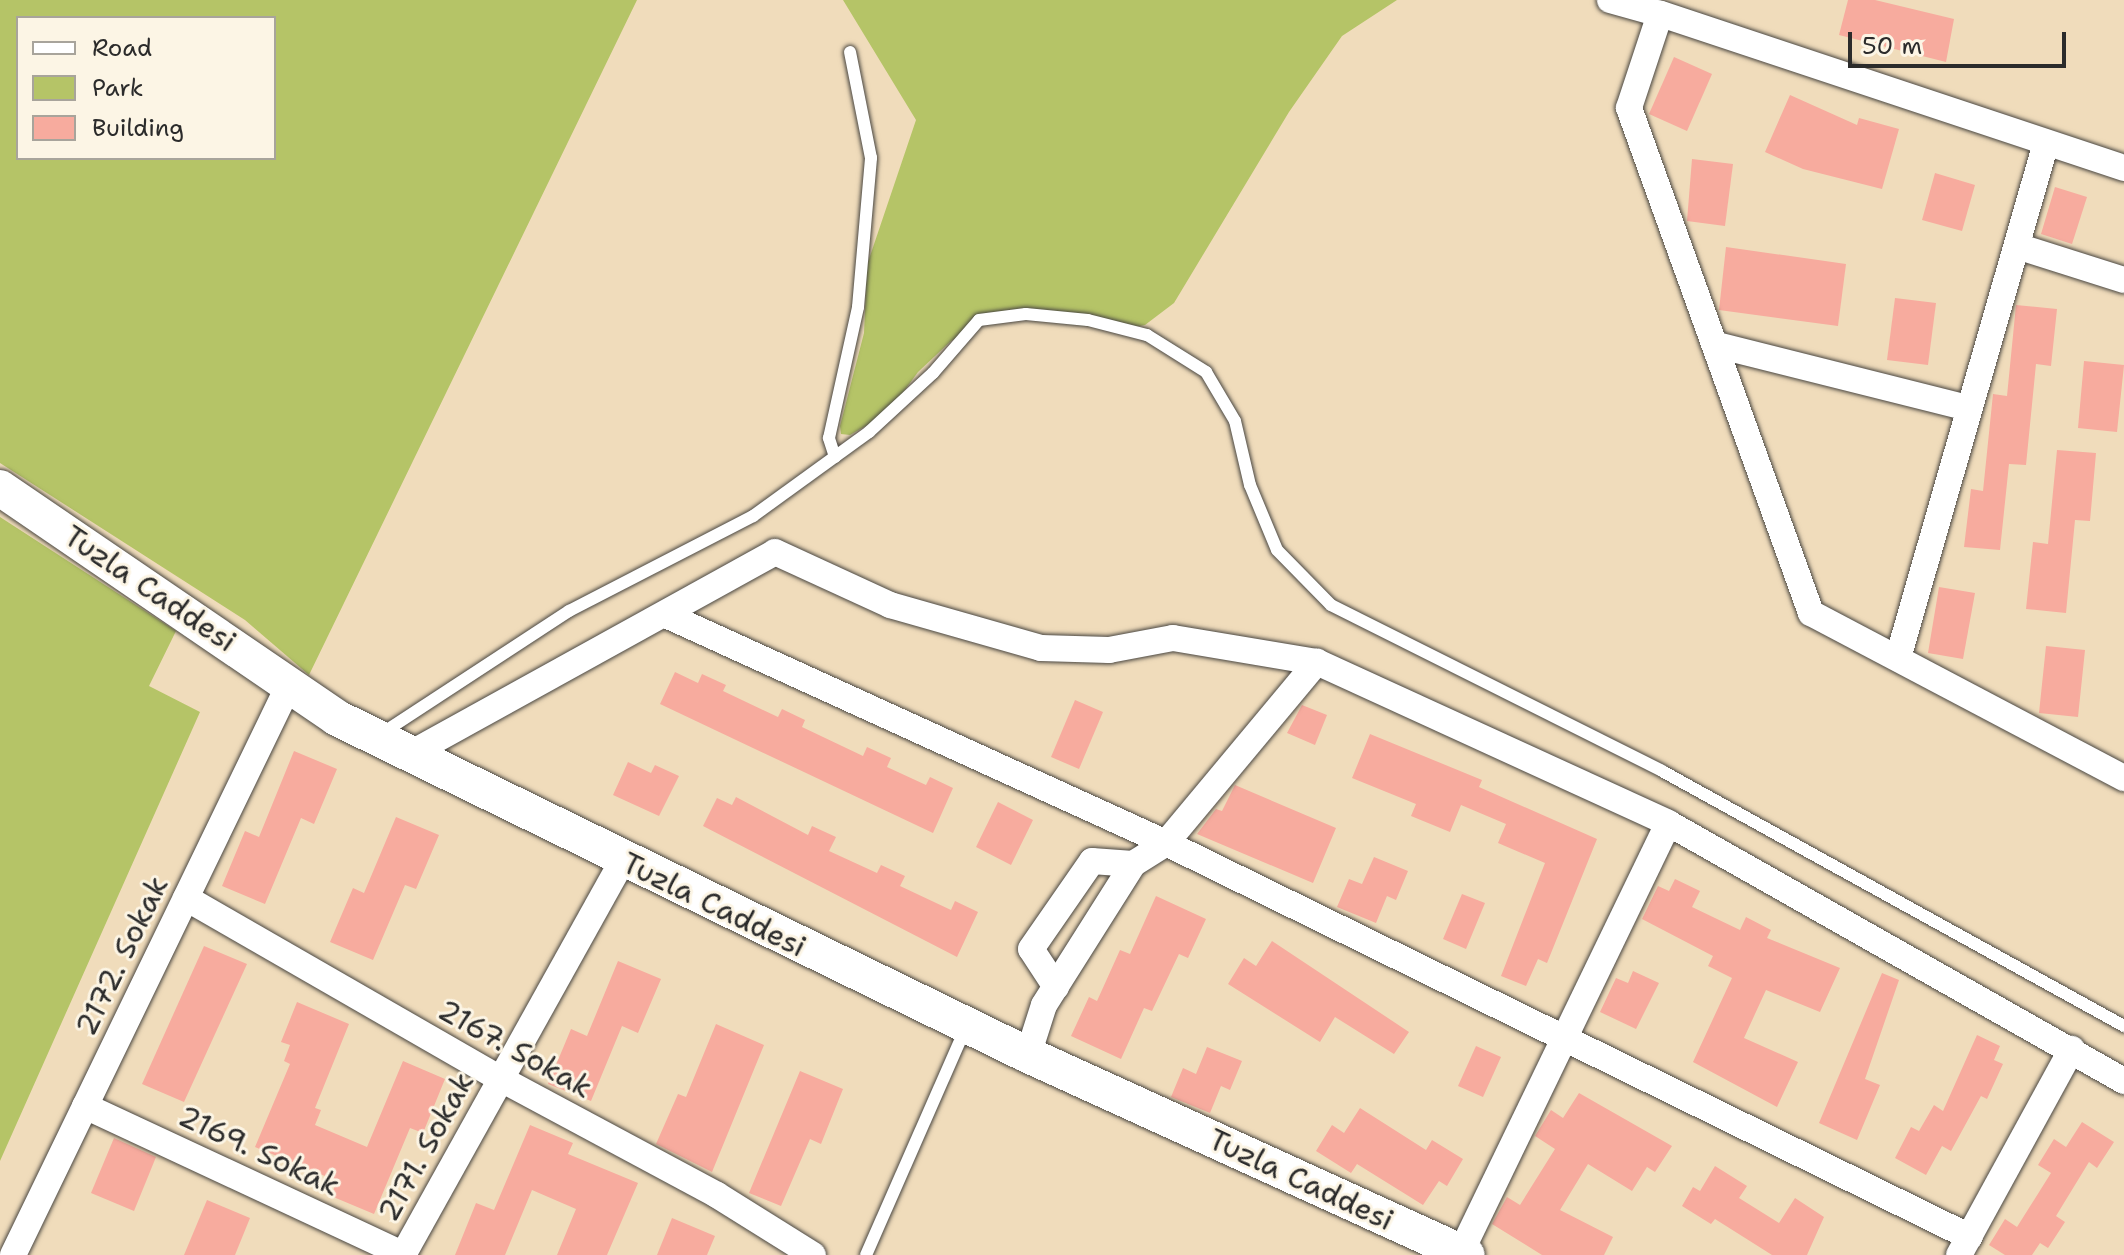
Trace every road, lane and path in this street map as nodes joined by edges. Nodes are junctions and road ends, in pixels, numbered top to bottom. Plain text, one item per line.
1 (1610, 0) edge
2 (1660, 14) junction
3 (850, 52) dead end
4 (2046, 143) junction
5 (2124, 168) edge
6 (2017, 246) junction
7 (2124, 280) edge
8 (1717, 345) junction
9 (1968, 408) junction
10 (835, 457) junction
11 (0, 488) edge
12 (666, 615) junction
13 (1898, 658) junction
14 (1317, 662) junction
15 (289, 685) junction
16 (376, 738) junction
17 (408, 755) junction
18 (2124, 778) edge
19 (1668, 823) junction
20 (1166, 843) junction
21 (622, 861) junction
22 (1133, 864) junction
23 (186, 898) junction
24 (1056, 987) junction
25 (966, 1026) junction
26 (2124, 1026) edge
27 (1566, 1041) junction
28 (2072, 1049) junction
29 (1028, 1055) junction
30 (501, 1079) junction
31 (2124, 1081) edge
32 (85, 1106) junction
33 (1965, 1246) edge
34 (1464, 1254) edge
35 (13, 1255) edge
36 (404, 1255) edge
37 (813, 1255) edge
38 (866, 1255) edge

1 - 2 street
2 - 4 street
2 - 8 street
3 - 10 lane
4 - 5 street
4 - 6 street
6 - 7 street
6 - 9 street
8 - 9 street
8 - 13 street
9 - 13 street
10 - 16 lane
10 - 26 lane
11 - 15 main road, Tuzla Caddesi
12 - 14 street
12 - 17 street
12 - 20 street
13 - 18 street
14 - 19 street
14 - 20 street
15 - 16 main road, Tuzla Caddesi
15 - 23 street, 2172. Sokak
16 - 17 main road, Tuzla Caddesi
17 - 21 main road, Tuzla Caddesi
19 - 27 street
19 - 28 street
20 - 22 street
20 - 27 street
21 - 25 main road, Tuzla Caddesi
21 - 30 street, 2171. Sokak
22 - 24 street
22 - 24 street
23 - 30 street, 2167. Sokak
23 - 32 street, 2172. Sokak
24 - 29 street
25 - 29 main road, Tuzla Caddesi
25 - 38 lane
27 - 33 street
27 - 34 street
28 - 31 street
28 - 33 street
29 - 34 main road, Tuzla Caddesi
30 - 36 street, 2171. Sokak
30 - 37 street, 2167. Sokak
32 - 35 street, 2172. Sokak
32 - 36 street, 2169. Sokak

